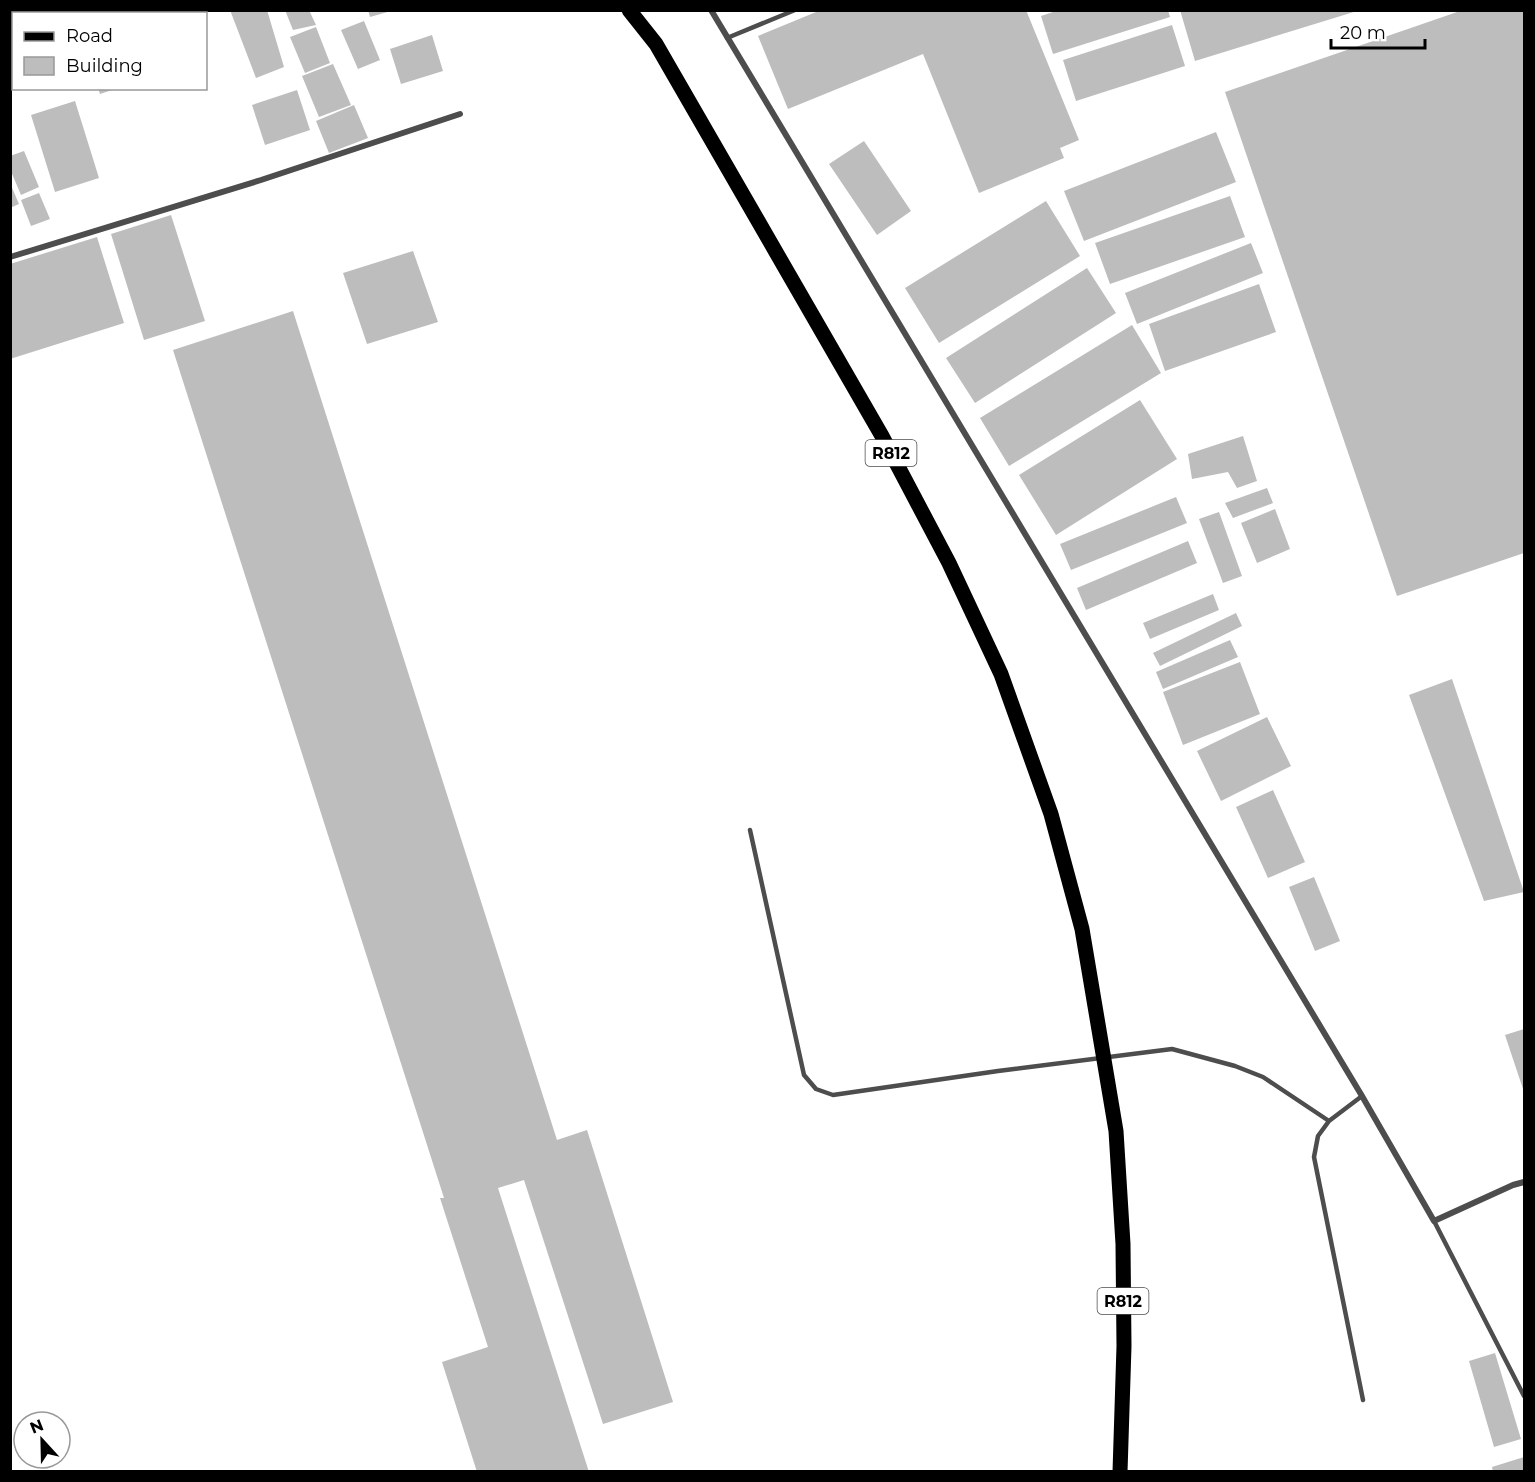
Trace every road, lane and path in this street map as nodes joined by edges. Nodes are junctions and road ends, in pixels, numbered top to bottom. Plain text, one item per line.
1 (629, 10) edge
2 (711, 10) edge
3 (795, 10) edge
4 (728, 38) junction
5 (460, 114) dead end
6 (10, 257) edge
7 (750, 830) dead end
8 (1362, 1096) junction
9 (1329, 1121) junction
10 (1524, 1182) edge
11 (1434, 1221) junction
12 (1524, 1396) edge
13 (1363, 1400) dead end
14 (1120, 1472) edge

1 - 14 main road, R812
2 - 4 street
3 - 4 lane
4 - 8 street
5 - 6 street
7 - 9 lane
8 - 9 lane
8 - 11 street
9 - 13 lane
10 - 11 street
11 - 12 lane

